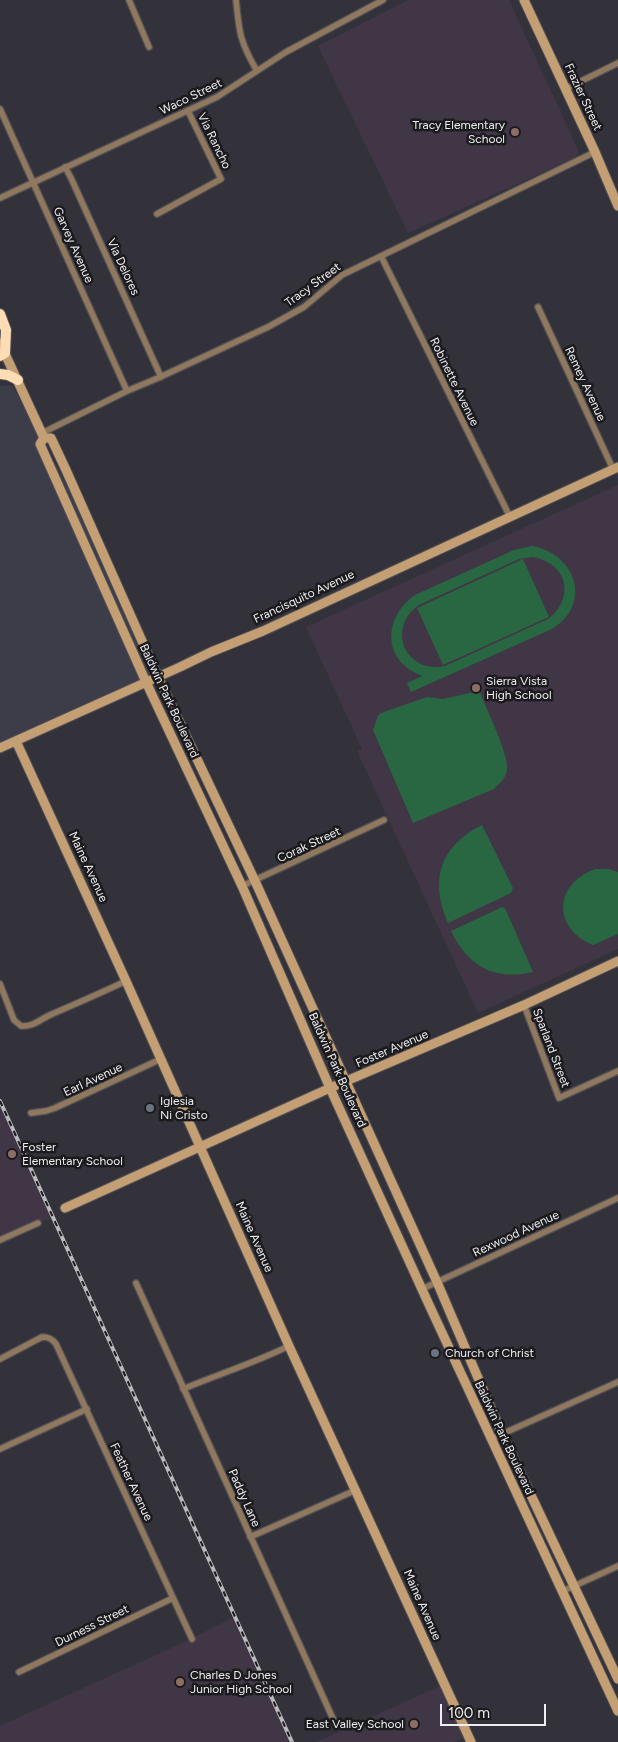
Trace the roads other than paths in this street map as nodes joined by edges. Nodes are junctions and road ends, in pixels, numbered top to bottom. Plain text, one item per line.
1 (129, 0) edge
2 (236, 0) edge
3 (383, 0) edge
4 (524, 0) edge
5 (149, 47) dead end
6 (618, 63) edge
7 (256, 71) junction
8 (565, 89) junction
9 (0, 109) edge
10 (188, 111) junction
11 (596, 152) junction
12 (64, 167) junction
13 (34, 182) junction
14 (0, 198) edge
15 (618, 206) edge
16 (157, 214) dead end
17 (381, 256) junction
18 (538, 307) dead end
19 (0, 314) edge
20 (0, 343) edge
21 (3, 355) edge
22 (0, 374) edge
23 (161, 376) junction
24 (18, 380) junction
25 (127, 391) junction
26 (43, 436) junction
27 (616, 468) edge
28 (510, 517) junction
29 (88, 550) junction
30 (117, 585) junction
31 (158, 677) junction
32 (146, 682) junction
33 (16, 741) junction
34 (0, 748) edge
35 (384, 820) dead end
36 (255, 881) junction
37 (242, 886) junction
38 (618, 961) edge
39 (126, 981) junction
40 (0, 984) edge
41 (524, 1006) junction
42 (161, 1059) junction
43 (618, 1071) edge
44 (346, 1082) junction
45 (330, 1088) junction
46 (31, 1113) dead end
47 (200, 1147) junction
48 (618, 1198) edge
49 (66, 1208) dead end
50 (38, 1223) dead end
51 (0, 1240) edge
52 (437, 1282) junction
53 (136, 1283) dead end
54 (422, 1288) junction
55 (289, 1346) junction
56 (0, 1358) edge
57 (618, 1382) edge
58 (183, 1389) junction
59 (87, 1409) junction
60 (502, 1434) junction
61 (490, 1439) junction
62 (0, 1449) edge
63 (356, 1490) junction
64 (250, 1537) junction
65 (618, 1566) edge
66 (574, 1586) junction
67 (563, 1591) junction
68 (173, 1598) junction
69 (192, 1639) dead end
70 (19, 1672) dead end
71 (618, 1679) edge
72 (618, 1711) edge
73 (334, 1721) dead end
74 (471, 1742) edge

1 - 5 street
2 - 7 street
3 - 7 street, Waco Street
4 - 8 main road, Frazier Street
6 - 8 street
7 - 10 street, Waco Street
8 - 11 main road, Frazier Street
9 - 13 street, Garvey Avenue
10 - 12 street, Waco Street
10 - 16 street, Via Rancho
11 - 15 main road, Frazier Street
11 - 17 street, Tracy Street
12 - 13 street, Waco Street
12 - 23 street, Via Delores
13 - 14 street, Waco Street
13 - 25 street, Garvey Avenue
17 - 23 street, Tracy Street
17 - 28 street, Robinette Avenue
18 - 27 street, Remey Avenue
19 - 21 highway
20 - 21 main road, Baldwin Park Boulevard
21 - 24 main road, Baldwin Park Boulevard
22 - 24 highway
23 - 25 street, Tracy Street
24 - 26 main road, Baldwin Park Boulevard
25 - 26 street, Tracy Street
26 - 29 main road, Baldwin Park Boulevard
26 - 30 main road, Baldwin Park Boulevard
27 - 28 main road, Francisquito Avenue
28 - 31 main road, Francisquito Avenue
29 - 30 main road
29 - 32 main road, Baldwin Park Boulevard
30 - 31 main road, Baldwin Park Boulevard
31 - 32 main road, Francisquito Avenue
31 - 36 main road, Baldwin Park Boulevard
32 - 33 main road, Francisquito Avenue
32 - 37 main road, Baldwin Park Boulevard
33 - 34 main road, Francisquito Avenue
33 - 39 main road, Maine Avenue
35 - 36 street, Corak Street
36 - 37 street, Corak Street
36 - 44 main road, Baldwin Park Boulevard
37 - 45 main road, Baldwin Park Boulevard
38 - 41 main road, Foster Avenue
39 - 40 street
39 - 42 main road, Maine Avenue
41 - 43 street, Sparland Street
41 - 44 main road, Foster Avenue
42 - 46 street, Earl Avenue
42 - 47 main road, Maine Avenue
44 - 45 main road, Foster Avenue
44 - 52 main road, Baldwin Park Boulevard
45 - 47 main road, Foster Avenue
45 - 54 main road, Baldwin Park Boulevard
47 - 49 main road, Foster Avenue
47 - 55 main road, Maine Avenue
48 - 52 street, Rexwood Avenue
50 - 51 street
52 - 54 street, Rexwood Avenue
52 - 60 main road, Baldwin Park Boulevard
53 - 58 street, Paddy Lane
54 - 61 main road, Baldwin Park Boulevard
55 - 58 street
55 - 63 main road, Maine Avenue
56 - 59 street, Feather Avenue
57 - 60 street
58 - 64 street, Paddy Lane
59 - 62 street
59 - 68 street, Feather Avenue
60 - 61 street
60 - 66 main road, Baldwin Park Boulevard
61 - 67 main road, Baldwin Park Boulevard
63 - 64 street
63 - 74 main road, Maine Avenue
64 - 73 street, Paddy Lane
65 - 66 street
66 - 67 street
66 - 71 main road, Baldwin Park Boulevard
67 - 72 main road, Baldwin Park Boulevard
68 - 69 street, Feather Avenue
68 - 70 street, Durness Street

